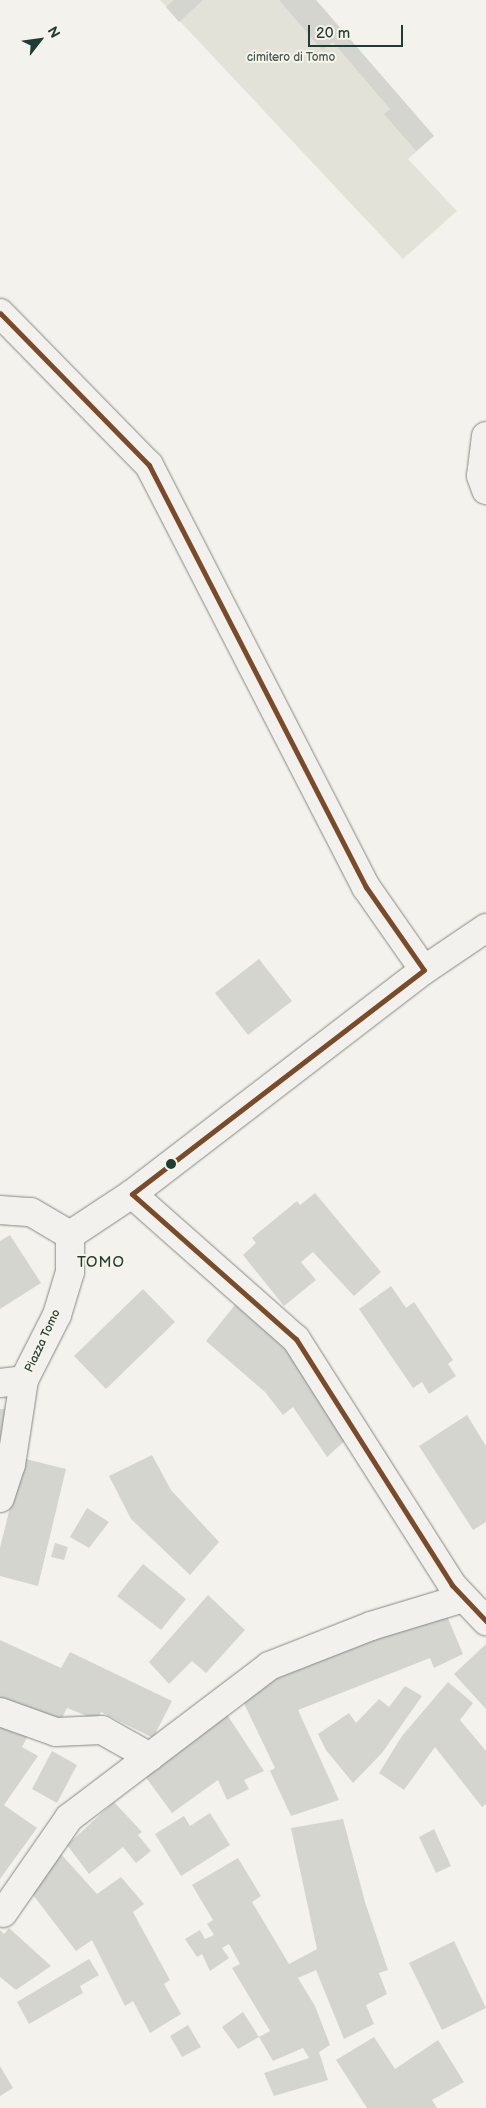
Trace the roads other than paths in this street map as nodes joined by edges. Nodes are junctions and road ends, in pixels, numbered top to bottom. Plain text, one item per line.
1 (0, 313) edge
2 (486, 436) edge
3 (486, 490) edge
4 (486, 928) edge
5 (424, 970) junction
6 (132, 1194) junction
7 (0, 1210) edge
8 (70, 1235) junction
9 (12, 1381) edge
10 (0, 1498) edge
11 (464, 1598) junction
12 (486, 1621) edge
13 (0, 1712) edge
14 (150, 1757) junction
15 (3, 1913) dead end

1 - 5 street
2 - 3 street
4 - 5 street
5 - 6 street
6 - 8 street
6 - 11 street
7 - 8 street
8 - 9 street, Piazza Tomo
9 - 10 street, Piazza Tomo
11 - 12 street
11 - 14 street
13 - 14 street
14 - 15 street

